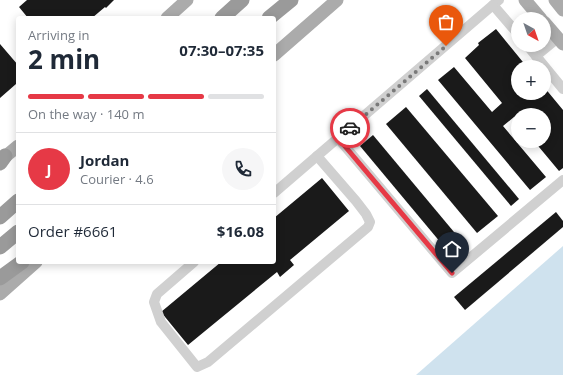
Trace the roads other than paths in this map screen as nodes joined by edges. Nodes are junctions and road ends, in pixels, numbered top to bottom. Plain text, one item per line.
1 (188, 0) edge
2 (242, 0) edge
3 (291, 0) edge
4 (336, 0) edge
5 (525, 0) edge
6 (555, 0) edge
7 (496, 3) edge
8 (563, 10) edge
9 (535, 12) edge
10 (168, 16) edge
11 (224, 16) edge
12 (271, 16) edge
13 (511, 24) edge
14 (551, 29) edge
15 (561, 38) edge
16 (533, 52) edge
17 (276, 53) edge
18 (536, 56) junction
19 (563, 89) edge
20 (338, 138) junction
21 (16, 148) edge
22 (317, 156) junction
23 (2, 160) edge
24 (563, 180) edge
25 (276, 191) edge
26 (16, 193) edge
27 (16, 203) edge
28 (0, 206) edge
29 (0, 217) edge
30 (16, 234) edge
31 (0, 247) edge
32 (19, 264) edge
33 (34, 264) edge
34 (192, 264) edge
35 (0, 278) edge
36 (0, 294) edge

1 - 10 main road
2 - 11 highway
3 - 12 highway
4 - 17 main road
5 - 9 main road
6 - 8 main road
7 - 13 lane
7 - 20 lane
14 - 15 main road
15 - 18 lane
16 - 18 lane
18 - 19 lane
20 - 22 lane
20 - 24 lane
21 - 23 main road
22 - 25 lane
22 - 34 lane
26 - 28 highway
27 - 29 highway
30 - 31 highway
32 - 35 highway
33 - 36 main road

